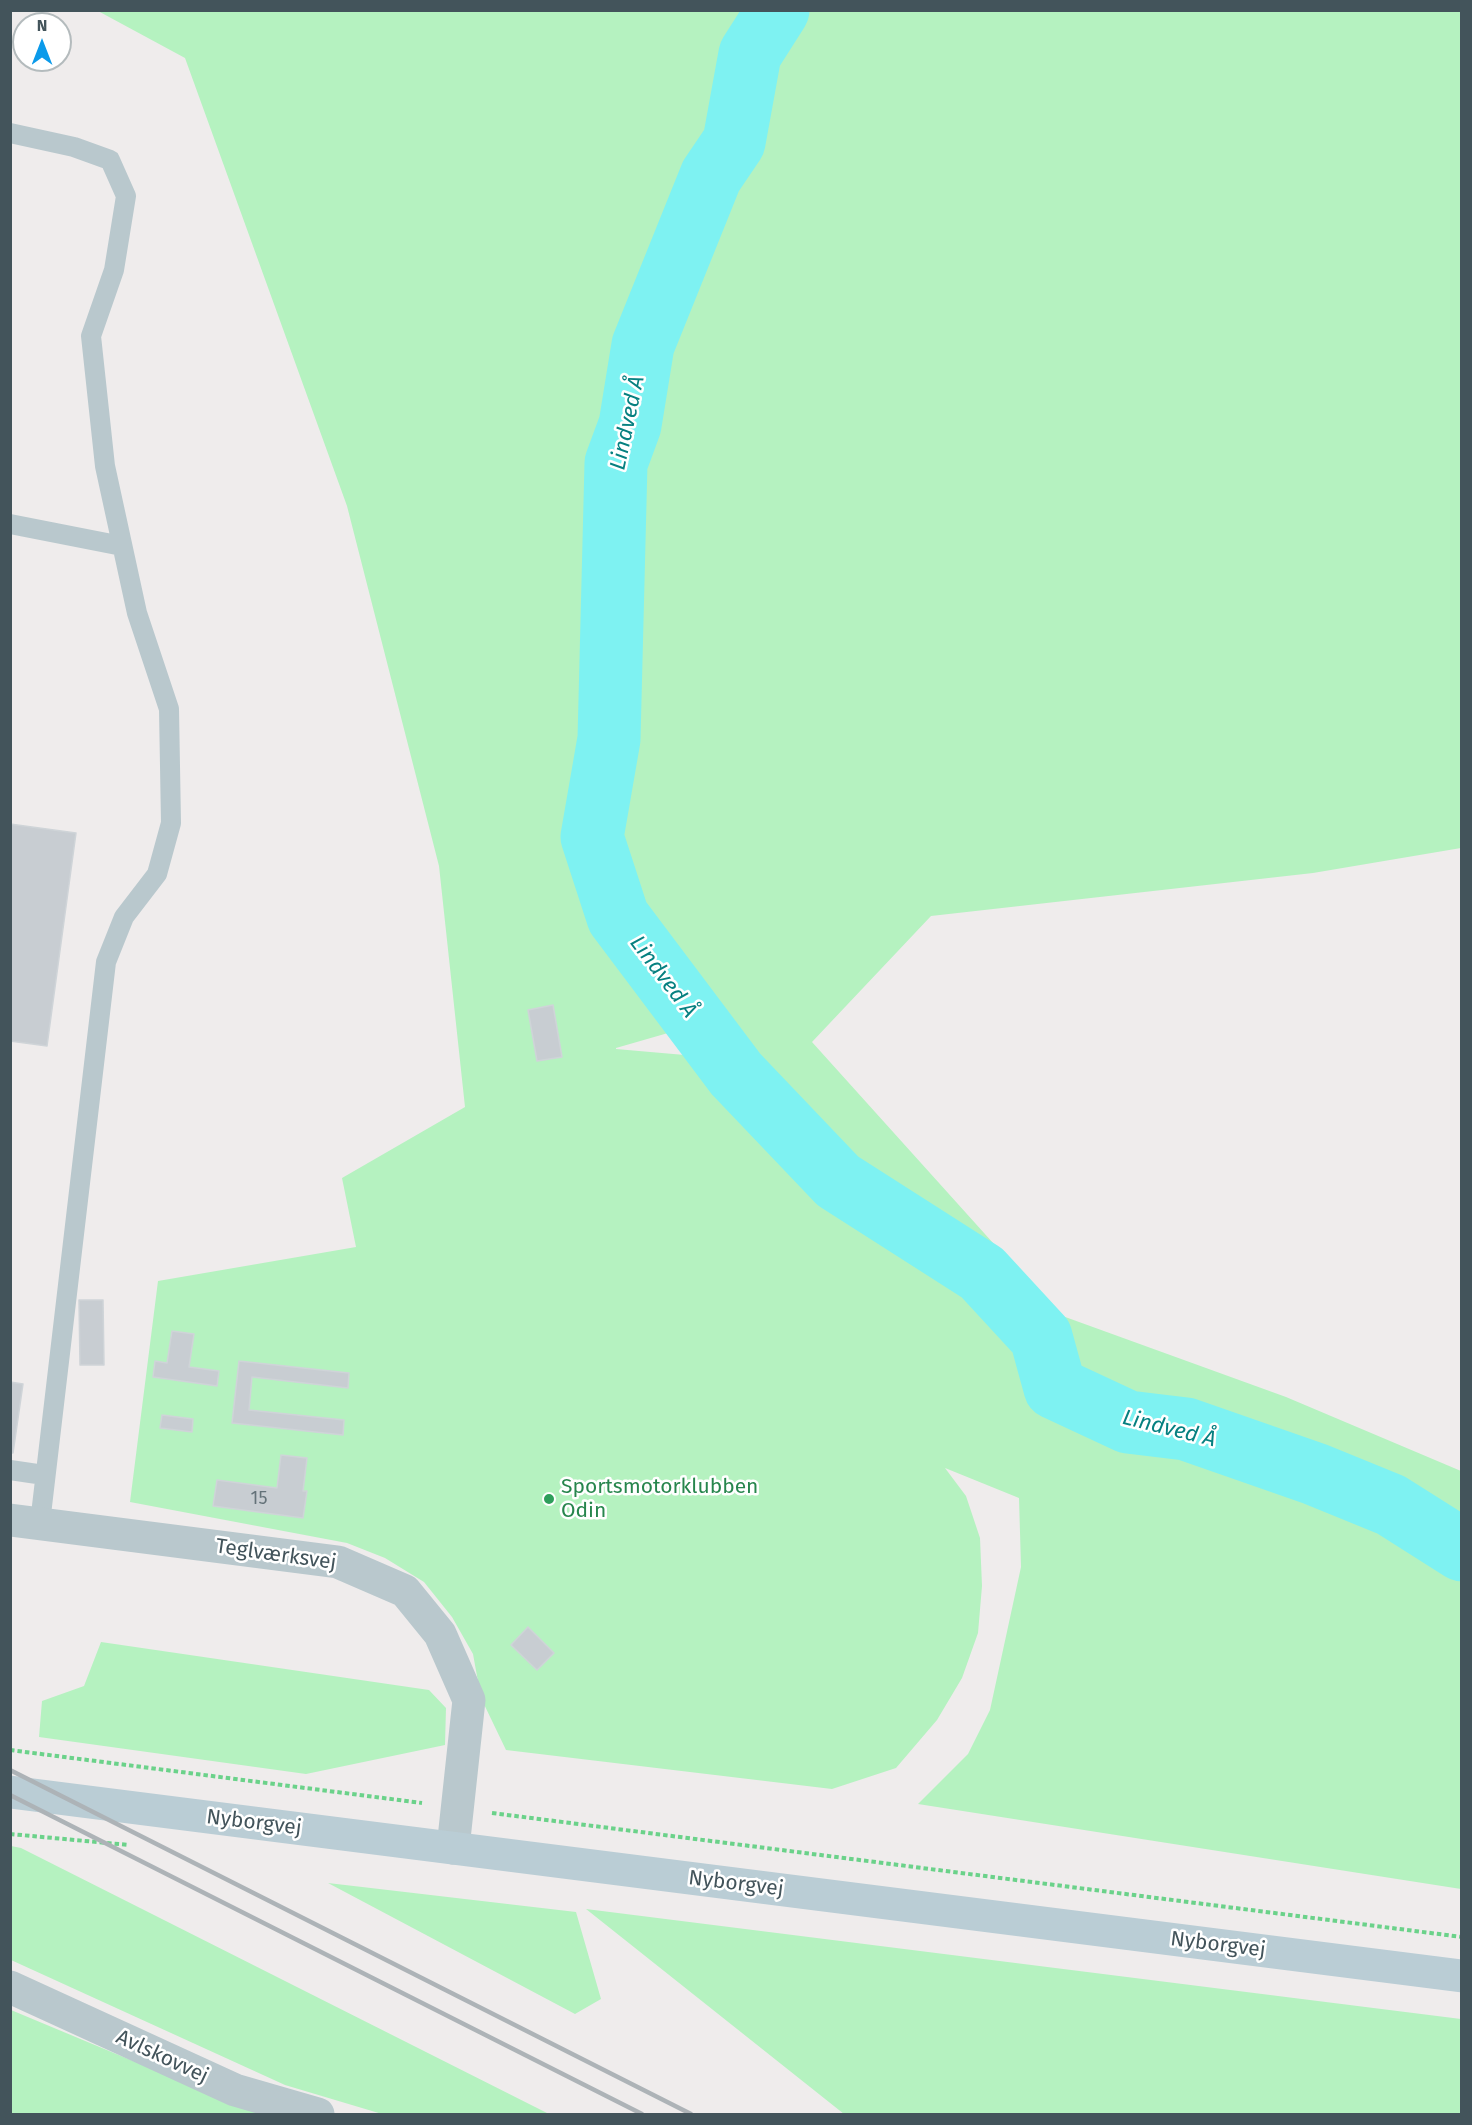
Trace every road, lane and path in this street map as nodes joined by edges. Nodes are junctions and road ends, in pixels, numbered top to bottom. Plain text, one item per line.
1 (10, 133) edge
2 (10, 525) edge
3 (122, 546) junction
4 (10, 1470) edge
5 (44, 1475) junction
6 (25, 1522) edge
7 (10, 1750) edge
8 (10, 1792) edge
9 (459, 1808) junction
10 (453, 1848) junction
11 (1461, 1937) edge
12 (1461, 1976) edge
13 (10, 1987) edge
14 (318, 2115) edge

1 - 3 lane
2 - 3 lane
3 - 5 lane
4 - 5 lane
5 - 6 lane
6 - 9 street, Teglværksvej
7 - 9 path
8 - 10 main road, Nyborgvej
9 - 10 street, Teglværksvej
9 - 11 path
10 - 12 main road, Nyborgvej
13 - 14 street, Avlskovvej

